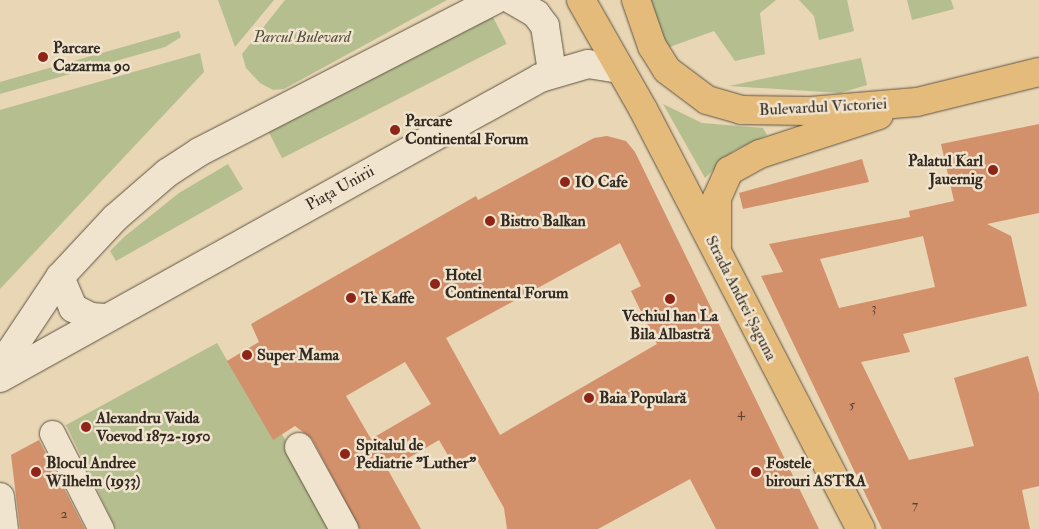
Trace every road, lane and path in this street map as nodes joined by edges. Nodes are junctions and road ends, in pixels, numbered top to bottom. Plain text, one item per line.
1 (495, 0) edge
2 (512, 0) edge
3 (581, 0) edge
4 (636, 0) edge
5 (618, 69) junction
6 (552, 72) junction
7 (1039, 72) edge
8 (917, 102) junction
9 (717, 252) junction
10 (60, 277) junction
11 (105, 318) junction
12 (0, 367) edge
13 (0, 378) edge
14 (52, 433) dead end
15 (298, 447) dead end
16 (0, 497) edge
17 (4, 529) edge
18 (101, 529) edge
19 (344, 529) edge
20 (861, 529) edge

1 - 10 street
2 - 6 street
3 - 5 main road
4 - 8 main road, Bulevardul Victoriei
5 - 6 street, Piața Unirii
5 - 9 main road, Strada Andrei Șaguna
6 - 11 street, Piața Unirii
7 - 8 main road, Bulevardul Victoriei
8 - 9 main road, Bulevardul Victoriei
9 - 20 main road, Strada Andrei Șaguna
10 - 11 street
10 - 12 street
11 - 13 street, Piața Unirii
14 - 18 street
15 - 19 street
16 - 17 street

